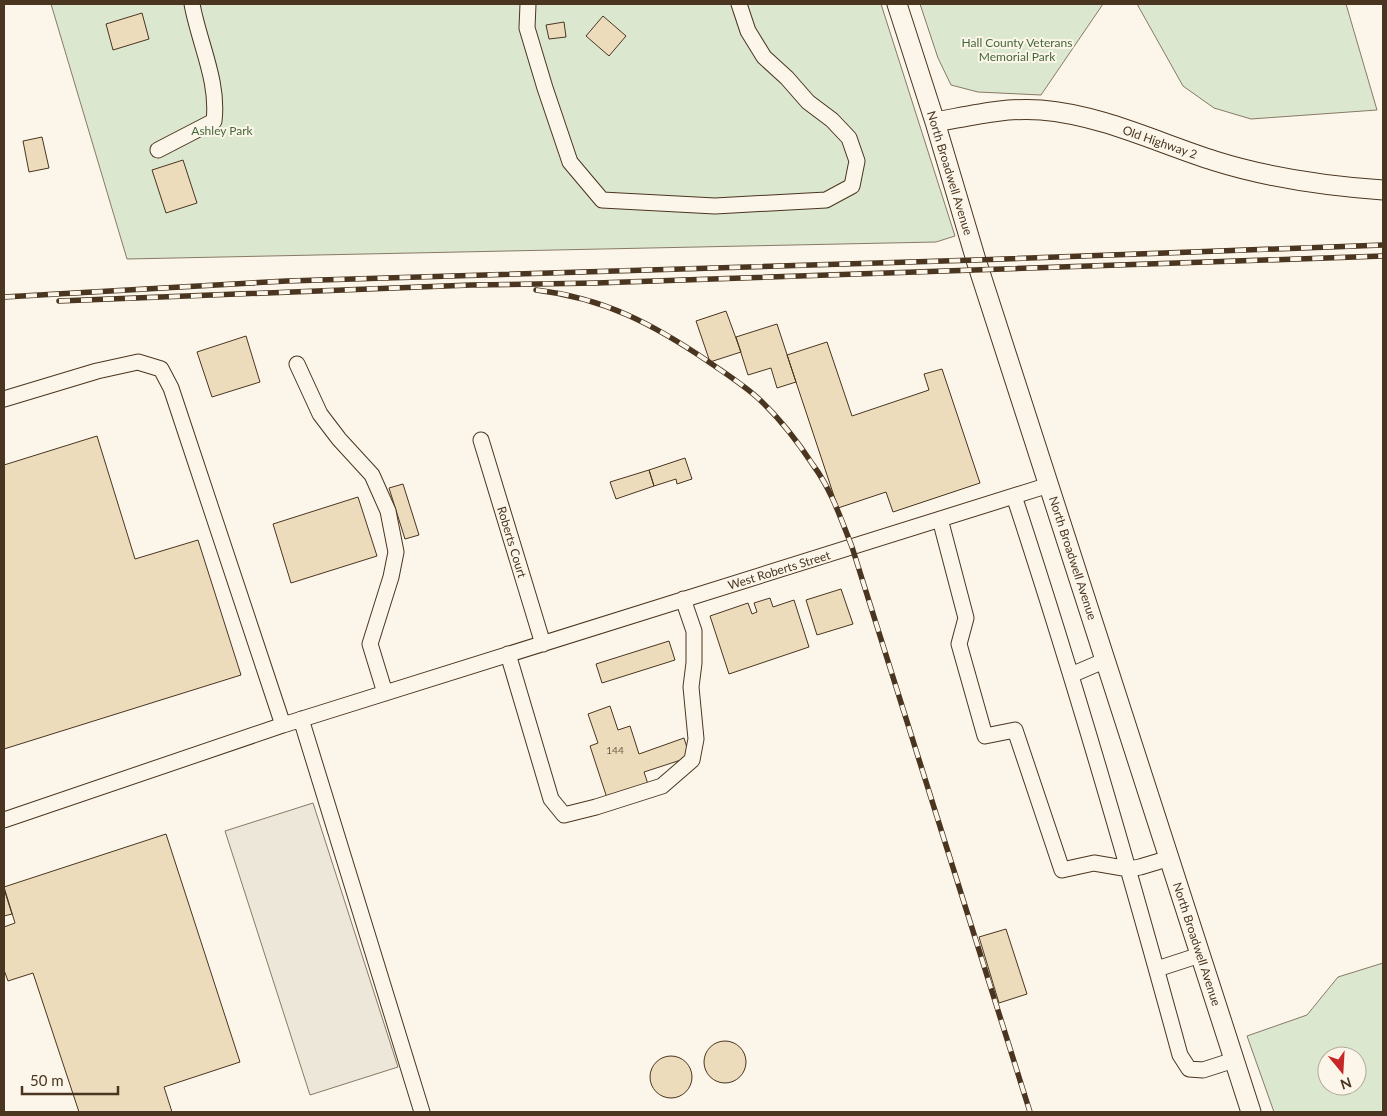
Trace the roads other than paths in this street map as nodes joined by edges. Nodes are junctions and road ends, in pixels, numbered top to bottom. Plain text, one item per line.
1 (192, 4) edge
2 (528, 4) edge
3 (739, 4) edge
4 (898, 4) edge
5 (935, 122) junction
6 (158, 150) dead end
7 (1383, 190) edge
8 (297, 364) dead end
9 (4, 399) edge
10 (481, 440) dead end
11 (1050, 485) junction
12 (1014, 496) junction
13 (940, 519) junction
14 (683, 599) junction
15 (543, 644) junction
16 (508, 654) junction
17 (1106, 660) junction
18 (1071, 674) junction
19 (385, 693) junction
20 (301, 719) junction
21 (283, 725) junction
22 (4, 820) edge
23 (1170, 858) junction
24 (1129, 868) junction
25 (1200, 954) junction
26 (1156, 968) junction
27 (1234, 1060) junction
28 (422, 1112) edge
29 (1251, 1112) edge

1 - 6 street
2 - 3 street
4 - 5 main road, North Broadwell Avenue
5 - 7 main road, Old Highway 2
5 - 11 main road, North Broadwell Avenue
8 - 19 street
9 - 21 street
10 - 15 street, Roberts Court
11 - 12 street, West Roberts Street
11 - 17 main road, North Broadwell Avenue
12 - 13 street, West Roberts Street
12 - 18 street
13 - 14 street, West Roberts Street
13 - 24 street
14 - 15 street, West Roberts Street
14 - 16 street
15 - 16 street, West Roberts Street
16 - 19 street, West Roberts Street
17 - 18 street
17 - 23 main road, North Broadwell Avenue
18 - 24 street
19 - 20 street, West Roberts Street
20 - 21 street, West Roberts Street
20 - 28 street
21 - 22 street, West Roberts Street
23 - 24 street
23 - 25 main road, North Broadwell Avenue
24 - 26 street
25 - 26 street
25 - 27 main road, North Broadwell Avenue
26 - 27 street
27 - 29 main road, North Broadwell Avenue

